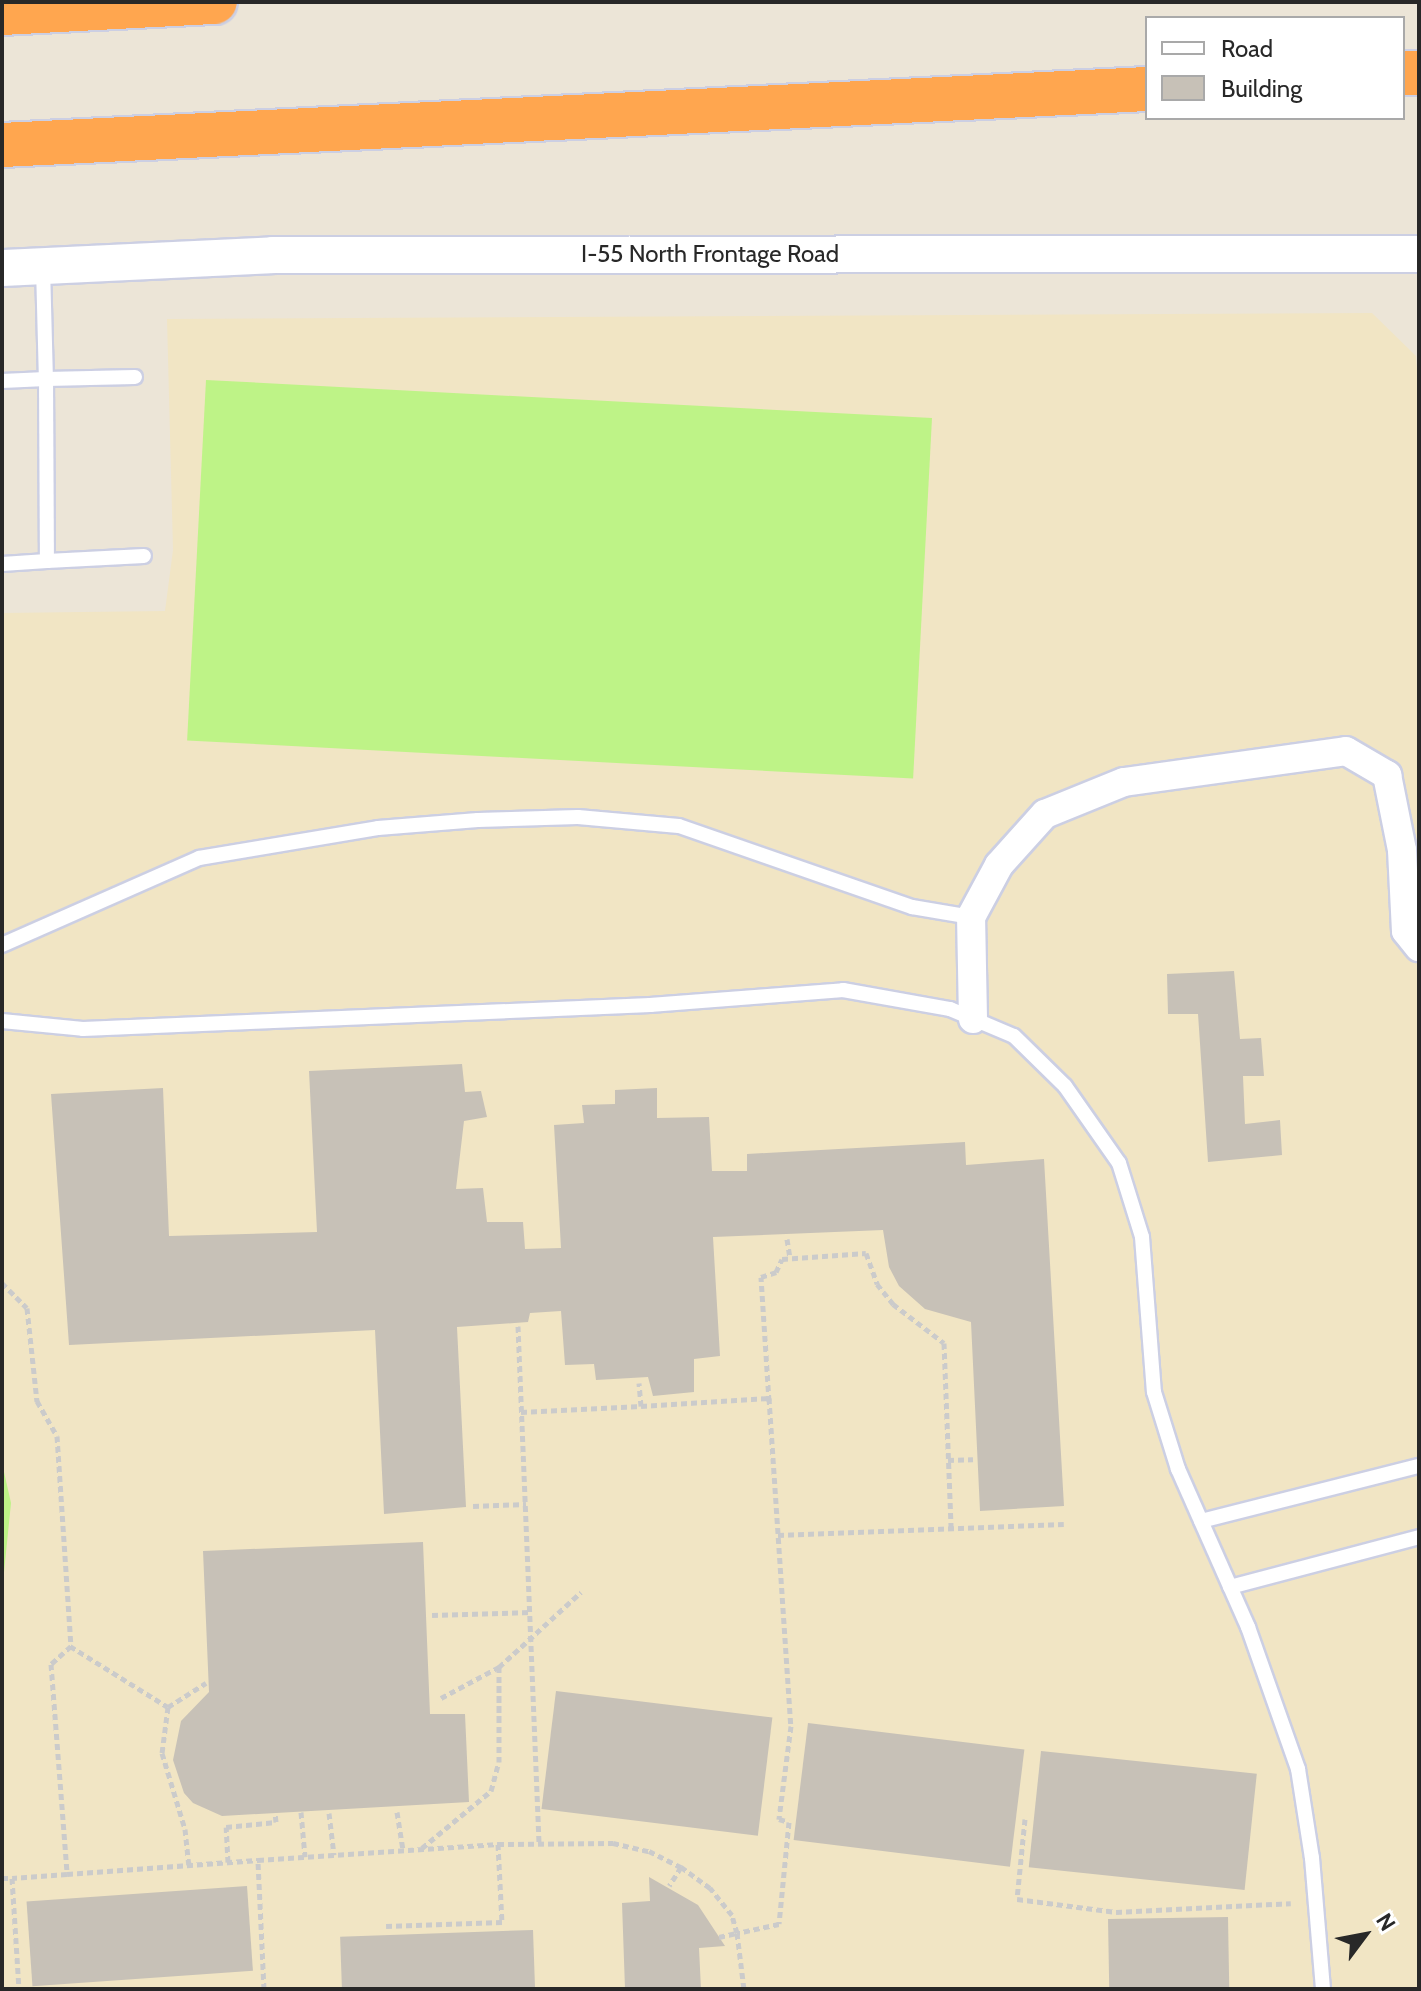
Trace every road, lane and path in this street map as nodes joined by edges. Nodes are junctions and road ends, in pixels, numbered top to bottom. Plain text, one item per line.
1 (215, 2) edge
2 (2, 13) edge
3 (1145, 89) edge
4 (2, 145) edge
5 (1419, 254) edge
6 (43, 266) junction
7 (2, 268) edge
8 (135, 377) dead end
9 (46, 379) junction
10 (2, 381) edge
11 (144, 556) dead end
12 (47, 561) junction
13 (2, 564) edge
14 (971, 917) junction
15 (2, 945) edge
16 (1419, 947) edge
17 (973, 1019) junction
18 (2, 1021) edge
19 (787, 1239) dead end
20 (790, 1258) junction
21 (2, 1283) edge
22 (518, 1326) dead end
23 (639, 1383) dead end
24 (769, 1402) junction
25 (641, 1406) junction
26 (521, 1412) junction
27 (973, 1459) dead end
28 (948, 1460) junction
29 (1419, 1466) edge
30 (526, 1504) junction
31 (473, 1506) dead end
32 (1201, 1521) junction
33 (1064, 1524) dead end
34 (951, 1528) junction
35 (778, 1535) junction
36 (1419, 1537) edge
37 (1230, 1587) junction
38 (581, 1592) dead end
39 (531, 1612) junction
40 (432, 1615) dead end
41 (532, 1641) junction
42 (70, 1646) junction
43 (499, 1667) junction
44 (206, 1683) dead end
45 (441, 1698) dead end
46 (168, 1707) junction
47 (301, 1812) dead end
48 (397, 1812) dead end
49 (275, 1813) dead end
50 (329, 1813) dead end
51 (1025, 1819) dead end
52 (539, 1843) junction
53 (498, 1844) junction
54 (421, 1848) junction
55 (403, 1850) junction
56 (334, 1855) junction
57 (305, 1857) junction
58 (258, 1860) junction
59 (228, 1862) junction
60 (189, 1865) junction
61 (681, 1867) junction
62 (67, 1874) junction
63 (2, 1878) edge
64 (12, 1878) junction
65 (669, 1886) dead end
66 (1316, 1902) junction
67 (386, 1926) dead end
68 (737, 1933) junction
69 (719, 1937) dead end
70 (19, 1989) edge
71 (264, 1989) edge
72 (744, 1989) edge
73 (1323, 1989) edge

1 - 2 highway
3 - 4 highway
5 - 6 street, I-55 North Frontage Road
6 - 7 street, I-55 North Frontage Road
6 - 9 lane
8 - 9 lane
9 - 10 lane
9 - 12 lane
11 - 12 lane
12 - 13 lane
14 - 15 lane
14 - 16 street
14 - 17 street
17 - 18 lane
17 - 32 lane
19 - 20 path
20 - 24 path
20 - 28 path
21 - 42 path
22 - 26 path
23 - 25 path
24 - 25 path
24 - 35 path
25 - 26 path
26 - 30 path
27 - 28 path
28 - 34 path
29 - 32 lane
30 - 31 path
30 - 39 path
32 - 37 lane
33 - 34 path
34 - 35 path
35 - 68 path
36 - 37 lane
37 - 66 lane
38 - 41 path
39 - 40 path
39 - 41 path
41 - 43 path
41 - 52 path
42 - 46 path
42 - 62 path
43 - 45 path
43 - 54 path
44 - 46 path
46 - 60 path
47 - 57 path
48 - 55 path
49 - 59 path
50 - 56 path
51 - 66 path
52 - 53 path
52 - 61 path
53 - 54 path
53 - 67 path
54 - 55 path
55 - 56 path
56 - 57 path
57 - 58 path
58 - 59 path
58 - 71 path
59 - 60 path
60 - 62 path
61 - 65 path
61 - 68 path
62 - 64 path
63 - 64 path
64 - 70 path
66 - 73 lane
68 - 69 path
68 - 72 path

